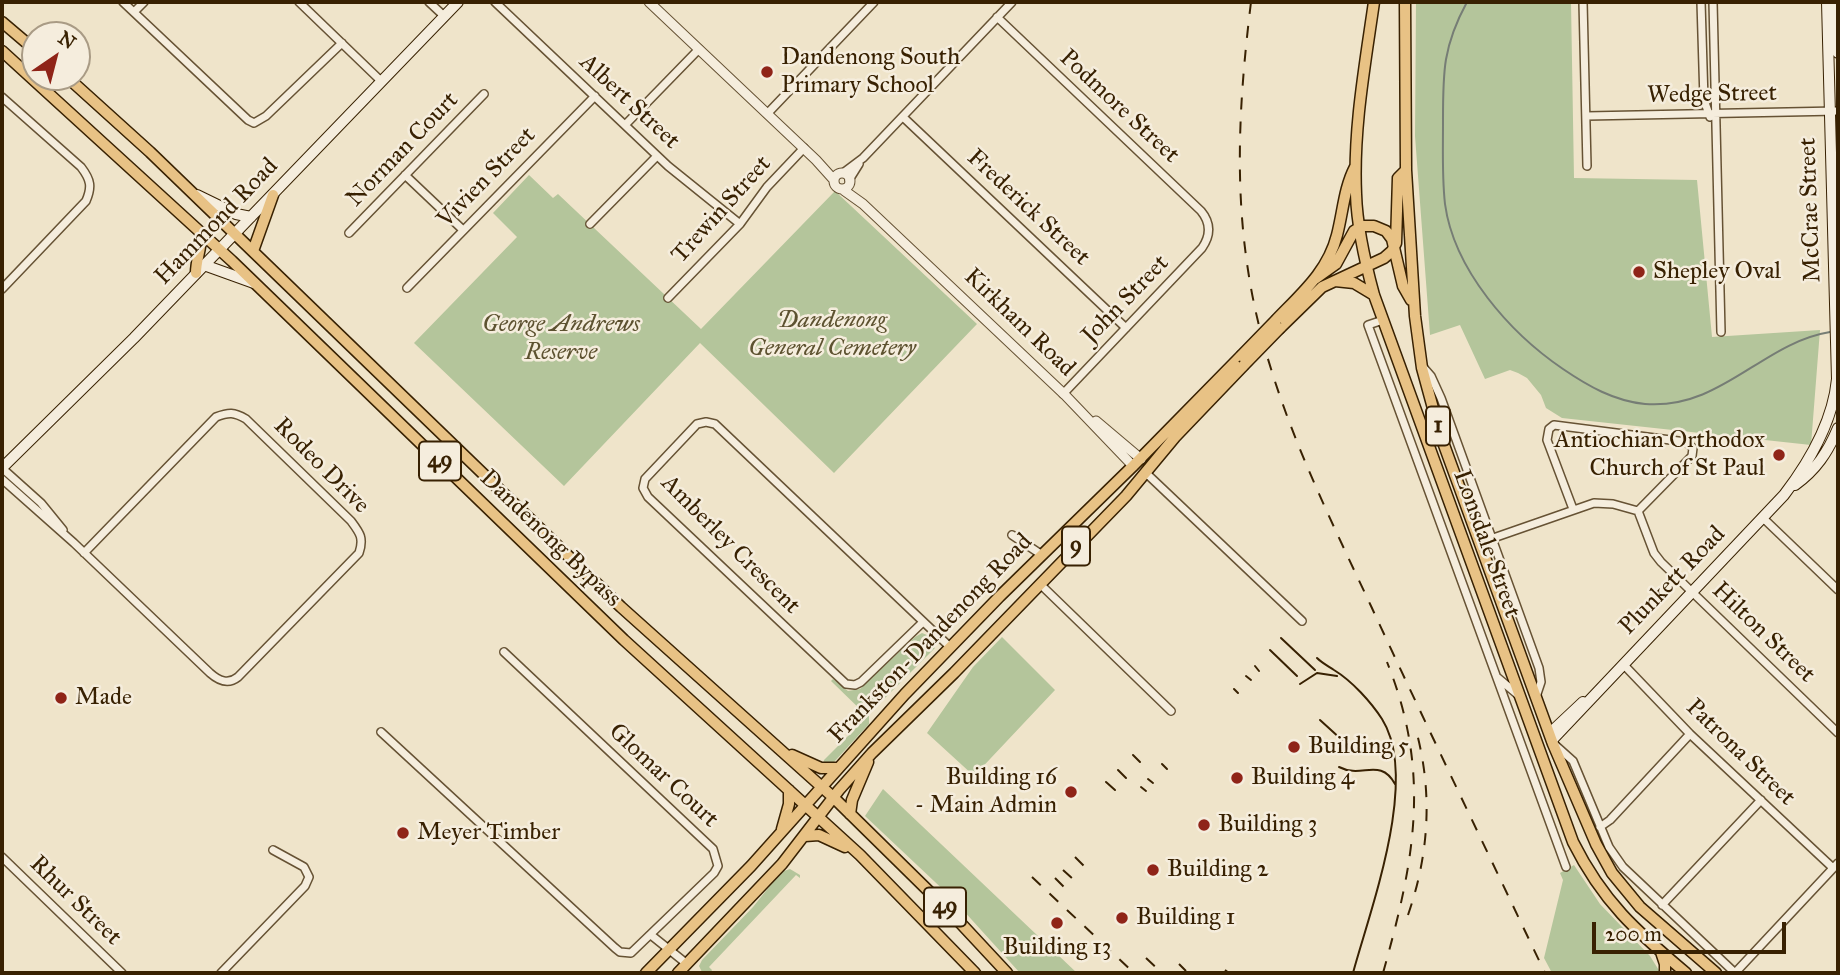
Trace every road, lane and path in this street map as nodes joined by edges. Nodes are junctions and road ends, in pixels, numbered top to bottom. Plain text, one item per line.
1 (123, 2) edge
2 (144, 2) edge
3 (299, 2) edge
4 (429, 2) edge
5 (458, 2) edge
6 (495, 2) edge
7 (649, 2) edge
8 (874, 2) edge
9 (1012, 2) edge
10 (1374, 2) edge
11 (1405, 2) edge
12 (1583, 2) edge
13 (1702, 2) edge
14 (1713, 2) edge
15 (1827, 2) edge
16 (1837, 2) edge
17 (134, 12) junction
18 (444, 16) junction
19 (997, 18) junction
20 (2, 22) edge
21 (21, 38) edge
22 (342, 43) junction
23 (699, 49) junction
24 (2, 51) edge
25 (1838, 53) edge
26 (382, 81) junction
27 (82, 91) edge
28 (484, 94) dead end
29 (595, 96) junction
30 (2, 97) edge
31 (1833, 111) edge
32 (767, 114) junction
33 (1712, 115) junction
34 (1587, 116) junction
35 (903, 117) junction
36 (625, 125) junction
37 (804, 148) junction
38 (657, 156) junction
39 (1355, 165) junction
40 (1587, 166) dead end
41 (1406, 170) junction
42 (405, 175) junction
43 (843, 180) junction
44 (191, 191) junction
45 (273, 195) junction
46 (251, 217) junction
47 (1836, 218) edge
48 (590, 224) dead end
49 (740, 224) junction
50 (1209, 228) joint
51 (1359, 228) junction
52 (463, 230) junction
53 (201, 233) junction
54 (349, 233) dead end
55 (235, 234) junction
56 (1395, 246) junction
57 (219, 249) junction
58 (253, 251) junction
59 (1367, 265) junction
60 (200, 269) junction
61 (1315, 279) junction
62 (1330, 282) junction
63 (254, 283) junction
64 (407, 288) dead end
65 (2, 289) edge
66 (1374, 295) junction
67 (668, 298) dead end
68 (1414, 304) junction
69 (1382, 320) junction
70 (1278, 323) junction
71 (1126, 328) junction
72 (1721, 332) dead end
73 (1395, 355) junction
74 (1381, 360) junction
75 (1242, 361) junction
76 (1421, 365) junction
77 (1064, 395) junction
78 (1829, 416) junction
79 (1838, 428) edge
80 (1836, 443) edge
81 (18, 450) junction
82 (2, 451) edge
83 (1137, 462) junction
84 (2, 468) edge
85 (1146, 472) junction
86 (2, 479) edge
87 (1784, 495) junction
88 (1573, 509) junction
89 (1638, 511) junction
90 (1762, 517) junction
91 (1012, 535) dead end
92 (1492, 538) junction
93 (74, 543) junction
94 (1479, 543) junction
95 (1466, 548) junction
96 (84, 553) junction
97 (1452, 553) junction
98 (1042, 555) junction
99 (1026, 570) junction
100 (1040, 584) junction
101 (1838, 590) edge
102 (1691, 591) junction
103 (1302, 621) dead end
104 (923, 622) junction
105 (950, 647) junction
106 (504, 652) dead end
107 (965, 662) junction
108 (1623, 664) junction
109 (1497, 678) junction
110 (1517, 694) junction
111 (1536, 697) junction
112 (1171, 711) dead end
113 (382, 732) dead end
114 (1838, 733) edge
115 (1690, 734) junction
116 (1552, 739) junction
117 (1537, 748) junction
118 (783, 751) junction
119 (872, 753) junction
120 (1524, 753) junction
121 (836, 768) junction
122 (821, 786) junction
123 (789, 790) junction
124 (833, 797) junction
125 (1761, 800) junction
126 (805, 804) junction
127 (850, 814) junction
128 (819, 818) junction
129 (1600, 827) junction
130 (782, 831) junction
131 (805, 836) junction
132 (273, 850) dead end
133 (860, 855) junction
134 (2, 857) edge
135 (1836, 865) edge
136 (1566, 867) dead end
137 (1662, 905) junction
138 (651, 935) junction
139 (669, 950) junction
140 (1661, 952) junction
141 (1703, 967) edge
142 (682, 969) edge
143 (1735, 972) edge
144 (122, 973) edge
145 (221, 973) edge
146 (646, 973) edge
147 (975, 973) edge
148 (1007, 973) edge
149 (1665, 973) edge
150 (1688, 973) edge
151 (1716, 973) edge

1 - 17 street
2 - 17 street
3 - 22 street
4 - 18 street
5 - 18 main road, Hammond Road
6 - 29 street, Albert Street
7 - 23 street, Kirkham Road
8 - 32 street
9 - 19 street
10 - 39 highway, Lonsdale Street / 1
11 - 41 highway, Lonsdale Street / 1
12 - 34 street
13 - 33 street
14 - 33 street
15 - 31 main road, McCrae Street
16 - 25 main road
17 - 22 street
18 - 26 main road, Hammond Road
19 - 35 street
19 - 50 street, Podmore Street
20 - 21 highway
22 - 26 street
23 - 32 street, Kirkham Road
23 - 36 street
24 - 53 highway, Dandenong Bypass / 49
26 - 45 main road, Hammond Road
27 - 44 highway, Dandenong Bypass / 49
28 - 42 street, Norman Court
29 - 36 street, Albert Street
29 - 52 street, Vivien Street
30 - 65 street
31 - 33 street, Wedge Street
31 - 47 main road, McCrae Street
32 - 37 street, Kirkham Road
33 - 34 street, Wedge Street
33 - 72 street
34 - 40 street
35 - 43 street
35 - 71 street, Frederick Street
36 - 38 street, Albert Street
37 - 43 street, Kirkham Road
37 - 49 street, Trewin Street
38 - 48 street
38 - 49 street, Albert Street
39 - 51 highway, Lonsdale Street / 1
39 - 61 highway, Frankston-Dandenong Road / 9
41 - 56 highway
41 - 68 highway, Lonsdale Street / 1
42 - 52 street
42 - 54 street, Norman Court
43 - 77 street, Kirkham Road
44 - 46 main road
44 - 55 highway, Dandenong Bypass / 49
45 - 46 main road, Hammond Road
45 - 58 highway
46 - 55 main road, Hammond Road
47 - 78 main road, McCrae Street
49 - 67 street, Trewin Street
50 - 71 street, John Street
51 - 56 highway
51 - 59 highway, Lonsdale Street / 1
51 - 61 highway
52 - 64 street, Vivien Street
53 - 57 highway, Dandenong Bypass / 49
53 - 60 highway
55 - 57 main road, Hammond Road
55 - 58 highway, Dandenong Bypass / 49
56 - 59 highway, 9
56 - 68 highway
57 - 60 main road, Hammond Road
57 - 63 highway, Dandenong Bypass / 49
58 - 118 highway, Dandenong Bypass / 49
59 - 62 highway, Frankston-Dandenong Road / 9
59 - 66 highway, Lonsdale Street / 1
60 - 63 main road
60 - 81 main road, Hammond Road
61 - 70 highway, Frankston-Dandenong Road / 9
62 - 66 highway
62 - 70 highway, Frankston-Dandenong Road / 9
63 - 123 highway, Dandenong Bypass / 49
66 - 69 highway, Lonsdale Street / 1
68 - 76 highway, Lonsdale Street / 1
69 - 73 highway, Lonsdale Street / 1
69 - 74 street, Lonsdale Street
70 - 75 highway, Frankston-Dandenong Road / 9, bridge
71 - 77 street, John Street
73 - 74 street
73 - 95 highway, Lonsdale Street / 1
74 - 97 street, Lonsdale Street
75 - 83 highway, Frankston-Dandenong Road / 9
75 - 85 highway, Frankston-Dandenong Road / 9
76 - 92 street, Lonsdale Street
76 - 94 highway, Lonsdale Street / 1
77 - 83 street, Kirkham Road
78 - 80 main road
78 - 87 main road, Plunkett Road
79 - 80 main road
80 - 87 main road, Plunkett Road
81 - 82 main road
81 - 84 main road, Hammond Road
83 - 85 highway, Kirkham Road
83 - 98 highway, Frankston-Dandenong Road / 9
84 - 93 street, Rodeo Drive
85 - 100 highway, Frankston-Dandenong Road / 9
85 - 103 street, Kirkham Road
86 - 93 street, Rodeo Drive
87 - 90 main road, Plunkett Road
88 - 89 street
88 - 89 street
88 - 92 street
89 - 102 street, Hilton Street
90 - 101 street
90 - 102 main road, Plunkett Road
91 - 98 street
92 - 94 street
92 - 111 street, Lonsdale Street
93 - 96 street, Rodeo Drive
94 - 95 highway
94 - 111 highway, Lonsdale Street / 1
95 - 97 street
95 - 110 highway, Lonsdale Street / 1
96 - 96 street, Rodeo Drive
97 - 109 street, Lonsdale Street
98 - 99 highway, Frankston-Dandenong Road / 9
99 - 100 highway
99 - 105 highway, Frankston-Dandenong Road / 9
100 - 107 highway, Frankston-Dandenong Road / 9
100 - 112 street
102 - 108 main road, Plunkett Road
102 - 114 street, Hilton Street
104 - 104 street, Amberley Crescent
104 - 105 street, Amberley Crescent
105 - 107 highway
105 - 121 highway, Frankston-Dandenong Road / 9
106 - 138 street, Glomar Court
107 - 119 highway, Frankston-Dandenong Road / 9
108 - 115 street, Patrona Street
108 - 116 main road, Plunkett Road
109 - 110 street
109 - 120 street, Lonsdale Street
110 - 117 highway, Lonsdale Street / 1
111 - 116 highway, Lonsdale Street / 1
113 - 138 street, Glomar Court
115 - 125 street, Patrona Street
115 - 129 street
116 - 117 highway
116 - 129 street, Lonsdale Street
116 - 141 highway, Lonsdale Street / 1
117 - 120 street
117 - 140 highway, Lonsdale Street / 1
118 - 121 highway
118 - 122 highway, Dandenong Bypass / 49
119 - 124 highway, Frankston-Dandenong Road / 9
119 - 127 highway
120 - 136 street, Lonsdale Street
121 - 122 highway, Frankston-Dandenong Road / 9
122 - 124 highway, Dandenong Bypass / 49
122 - 126 highway, Frankston-Dandenong Road / 9
123 - 126 highway, Dandenong Bypass / 49
123 - 130 highway
124 - 127 highway, Dandenong Bypass / 49
124 - 128 highway, Frankston-Dandenong Road / 9
125 - 135 street, Patrona Street
125 - 137 street
126 - 128 highway, Dandenong Bypass / 49
126 - 130 highway, Frankston-Dandenong Road / 9
127 - 148 highway, Dandenong Bypass / 49
128 - 131 highway, Frankston-Dandenong Road / 9
128 - 133 highway, Dandenong Bypass / 49
129 - 137 street, Lonsdale Street
130 - 139 highway, Frankston-Dandenong Road / 9
131 - 133 highway
131 - 142 highway, Frankston-Dandenong Road / 9
132 - 145 street
133 - 147 highway, Dandenong Bypass / 49
134 - 144 street, Rhur Street
135 - 143 street
137 - 143 street, Lonsdale Street
138 - 139 street
139 - 142 street
139 - 146 highway, Frankston-Dandenong Road / 9
140 - 149 highway
140 - 150 highway, Lonsdale Street / 1
141 - 150 highway
141 - 151 highway, 1

